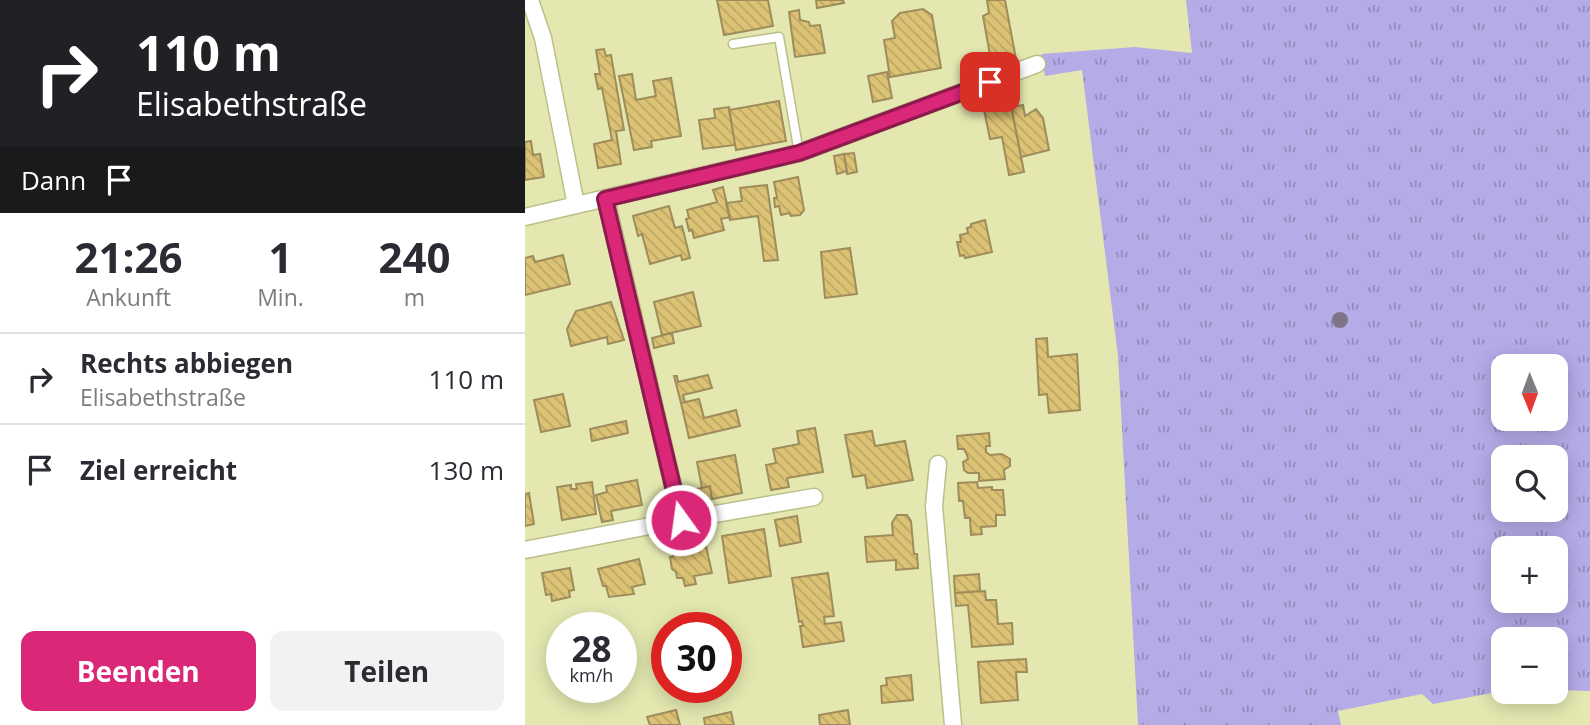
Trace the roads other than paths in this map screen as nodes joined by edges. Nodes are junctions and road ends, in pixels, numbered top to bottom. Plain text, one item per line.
1 (530, 0) edge
2 (733, 44) dead end
3 (1037, 64) dead end
4 (799, 153) junction
5 (605, 199) junction
6 (576, 205) junction
7 (525, 217) edge
8 (938, 464) dead end
9 (814, 498) dead end
10 (681, 520) junction
11 (525, 550) edge
12 (953, 725) edge

1 - 6 street
2 - 4 lane
3 - 4 street
4 - 5 street
5 - 6 street
5 - 10 street
6 - 7 street
8 - 12 street
9 - 10 street
10 - 11 street

